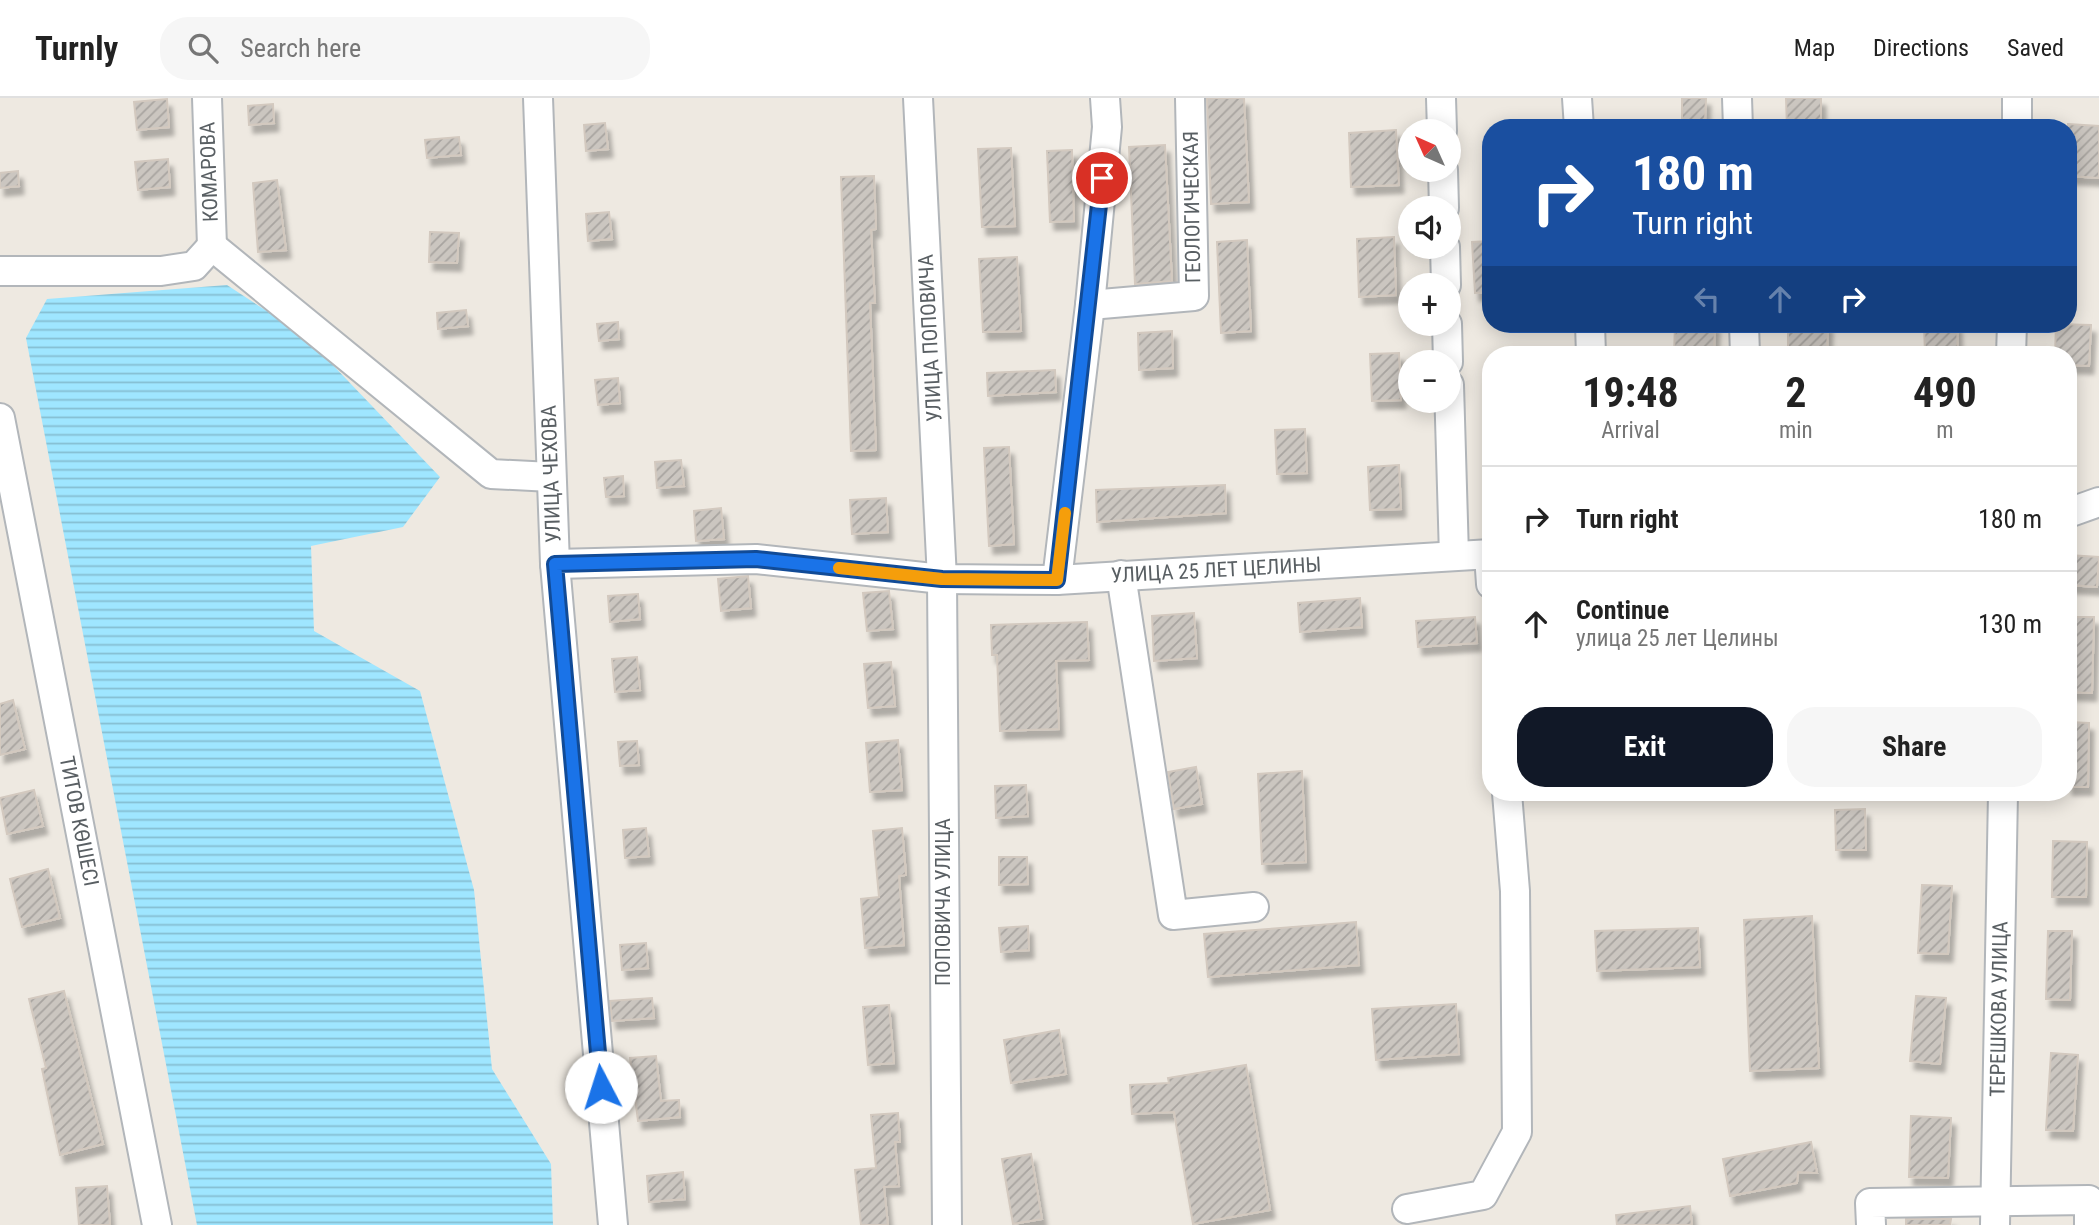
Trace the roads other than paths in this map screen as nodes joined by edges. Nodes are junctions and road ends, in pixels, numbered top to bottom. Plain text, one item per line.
1 (207, 98) edge
2 (538, 98) edge
3 (918, 98) edge
4 (1105, 98) edge
5 (1190, 98) edge
6 (1441, 98) edge
7 (1577, 98) edge
8 (1737, 98) edge
9 (2017, 98) edge
10 (1442, 119) edge
11 (1578, 119) edge
12 (1738, 119) edge
13 (2017, 119) edge
14 (212, 246) junction
15 (0, 271) edge
16 (1090, 305) junction
17 (1450, 413) edge
18 (0, 418) edge
19 (551, 477) junction
20 (2099, 502) edge
21 (2077, 510) edge
22 (1482, 554) edge
23 (1454, 556) junction
24 (555, 564) junction
25 (1121, 575) junction
26 (942, 579) junction
27 (1057, 580) junction
28 (1508, 801) edge
29 (2003, 801) edge
30 (1254, 907) dead end
31 (1407, 1209) dead end
32 (1995, 1213) edge
33 (158, 1225) edge
34 (613, 1225) edge
35 (947, 1225) edge
36 (1871, 1225) edge
37 (2089, 1225) edge

1 - 14 street, КОМАРОВА
2 - 19 street, УЛИЦА ЧЕХОВА
3 - 26 street, УЛИЦА ПОПОВИЧА
4 - 16 street
5 - 16 street, ГЕОЛОГИЧЕСКАЯ
6 - 10 street
7 - 11 street
8 - 12 street
9 - 13 street
14 - 15 street
14 - 19 street
16 - 27 street
17 - 23 street
18 - 33 street, ТИТОВ КӨШЕСІ
19 - 24 street, УЛИЦА ЧЕХОВА
20 - 21 street
22 - 23 street, УЛИЦА 25 ЛЕТ ЦЕЛИНЫ
23 - 25 street, УЛИЦА 25 ЛЕТ ЦЕЛИНЫ
24 - 26 street, УЛИЦА 25 ЛЕТ ЦЕЛИНЫ
24 - 34 street, УЛИЦА ЧЕХОВА
25 - 27 street, УЛИЦА 25 ЛЕТ ЦЕЛИНЫ
25 - 30 street
26 - 27 street, УЛИЦА 25 ЛЕТ ЦЕЛИНЫ
26 - 35 street, ПОПОВИЧА УЛИЦА
28 - 31 street
29 - 32 street, ТЕРЕШКОВА УЛИЦА
32 - 36 street
32 - 37 street

